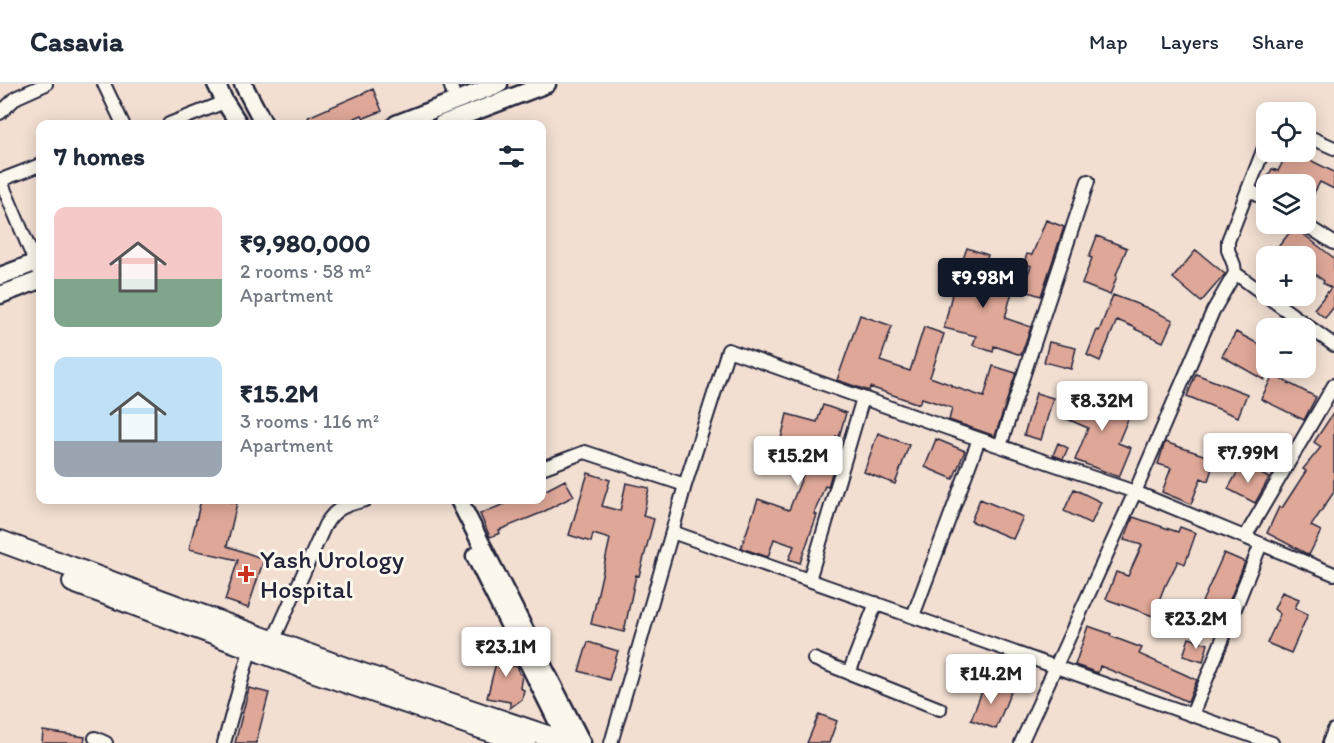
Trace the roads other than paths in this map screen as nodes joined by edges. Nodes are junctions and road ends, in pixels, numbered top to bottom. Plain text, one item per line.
1 (46, 84) edge
2 (104, 84) edge
3 (216, 84) edge
4 (243, 84) edge
5 (450, 84) edge
6 (499, 84) edge
7 (548, 84) edge
8 (456, 101) junction
9 (225, 102) junction
10 (0, 113) edge
11 (121, 120) edge
12 (179, 120) edge
13 (236, 120) edge
14 (262, 120) edge
15 (406, 120) edge
16 (453, 120) edge
17 (1316, 140) edge
18 (1334, 148) edge
19 (1259, 162) edge
20 (36, 166) edge
21 (0, 179) edge
22 (1088, 181) dead end
23 (1248, 189) junction
24 (1256, 194) edge
25 (1316, 232) edge
26 (1334, 243) edge
27 (36, 259) edge
28 (36, 267) edge
29 (1235, 273) junction
30 (0, 276) edge
31 (36, 282) edge
32 (0, 295) edge
33 (1334, 345) edge
34 (1334, 385) edge
35 (863, 398) junction
36 (979, 438) junction
37 (1000, 446) junction
38 (546, 467) edge
39 (684, 485) junction
40 (1135, 492) junction
41 (350, 504) edge
42 (449, 504) edge
43 (461, 504) edge
44 (672, 532) junction
45 (1245, 537) junction
46 (0, 541) edge
47 (1261, 544) junction
48 (0, 554) edge
49 (1334, 574) edge
50 (809, 580) junction
51 (876, 603) junction
52 (913, 616) junction
53 (252, 641) junction
54 (273, 641) junction
55 (814, 658) dead end
56 (1056, 667) junction
57 (849, 673) junction
58 (940, 709) dead end
59 (1192, 715) junction
60 (1334, 730) edge
61 (225, 743) edge
62 (525, 743) edge
63 (568, 743) edge
64 (582, 743) edge
65 (611, 743) edge
66 (1021, 743) edge
67 (1272, 743) edge
68 (1329, 743) edge

1 - 10 street
2 - 11 street
3 - 9 main road
4 - 14 main road
5 - 8 street
6 - 8 main road
7 - 16 main road
8 - 15 main road
9 - 12 street
9 - 13 main road
17 - 18 street
19 - 23 street
20 - 21 street
21 - 27 street
22 - 37 street
23 - 24 street
23 - 29 street
25 - 26 street
28 - 30 main road
29 - 33 street
29 - 40 street
31 - 32 main road
34 - 45 street
35 - 36 street
35 - 39 street
35 - 50 street
36 - 37 street
36 - 52 street
37 - 40 street
38 - 39 street
39 - 44 street
40 - 45 street
40 - 56 street
41 - 54 street
42 - 63 main road
43 - 64 main road
44 - 50 street
44 - 65 street
45 - 47 street
46 - 53 main road
47 - 49 street
47 - 59 street
48 - 53 main road
50 - 51 street
51 - 52 street
51 - 57 street
52 - 56 street
53 - 54 main road
53 - 61 street
53 - 62 main road
54 - 63 main road
55 - 57 street
56 - 59 street
56 - 66 street
57 - 58 street
59 - 67 street
60 - 68 street

